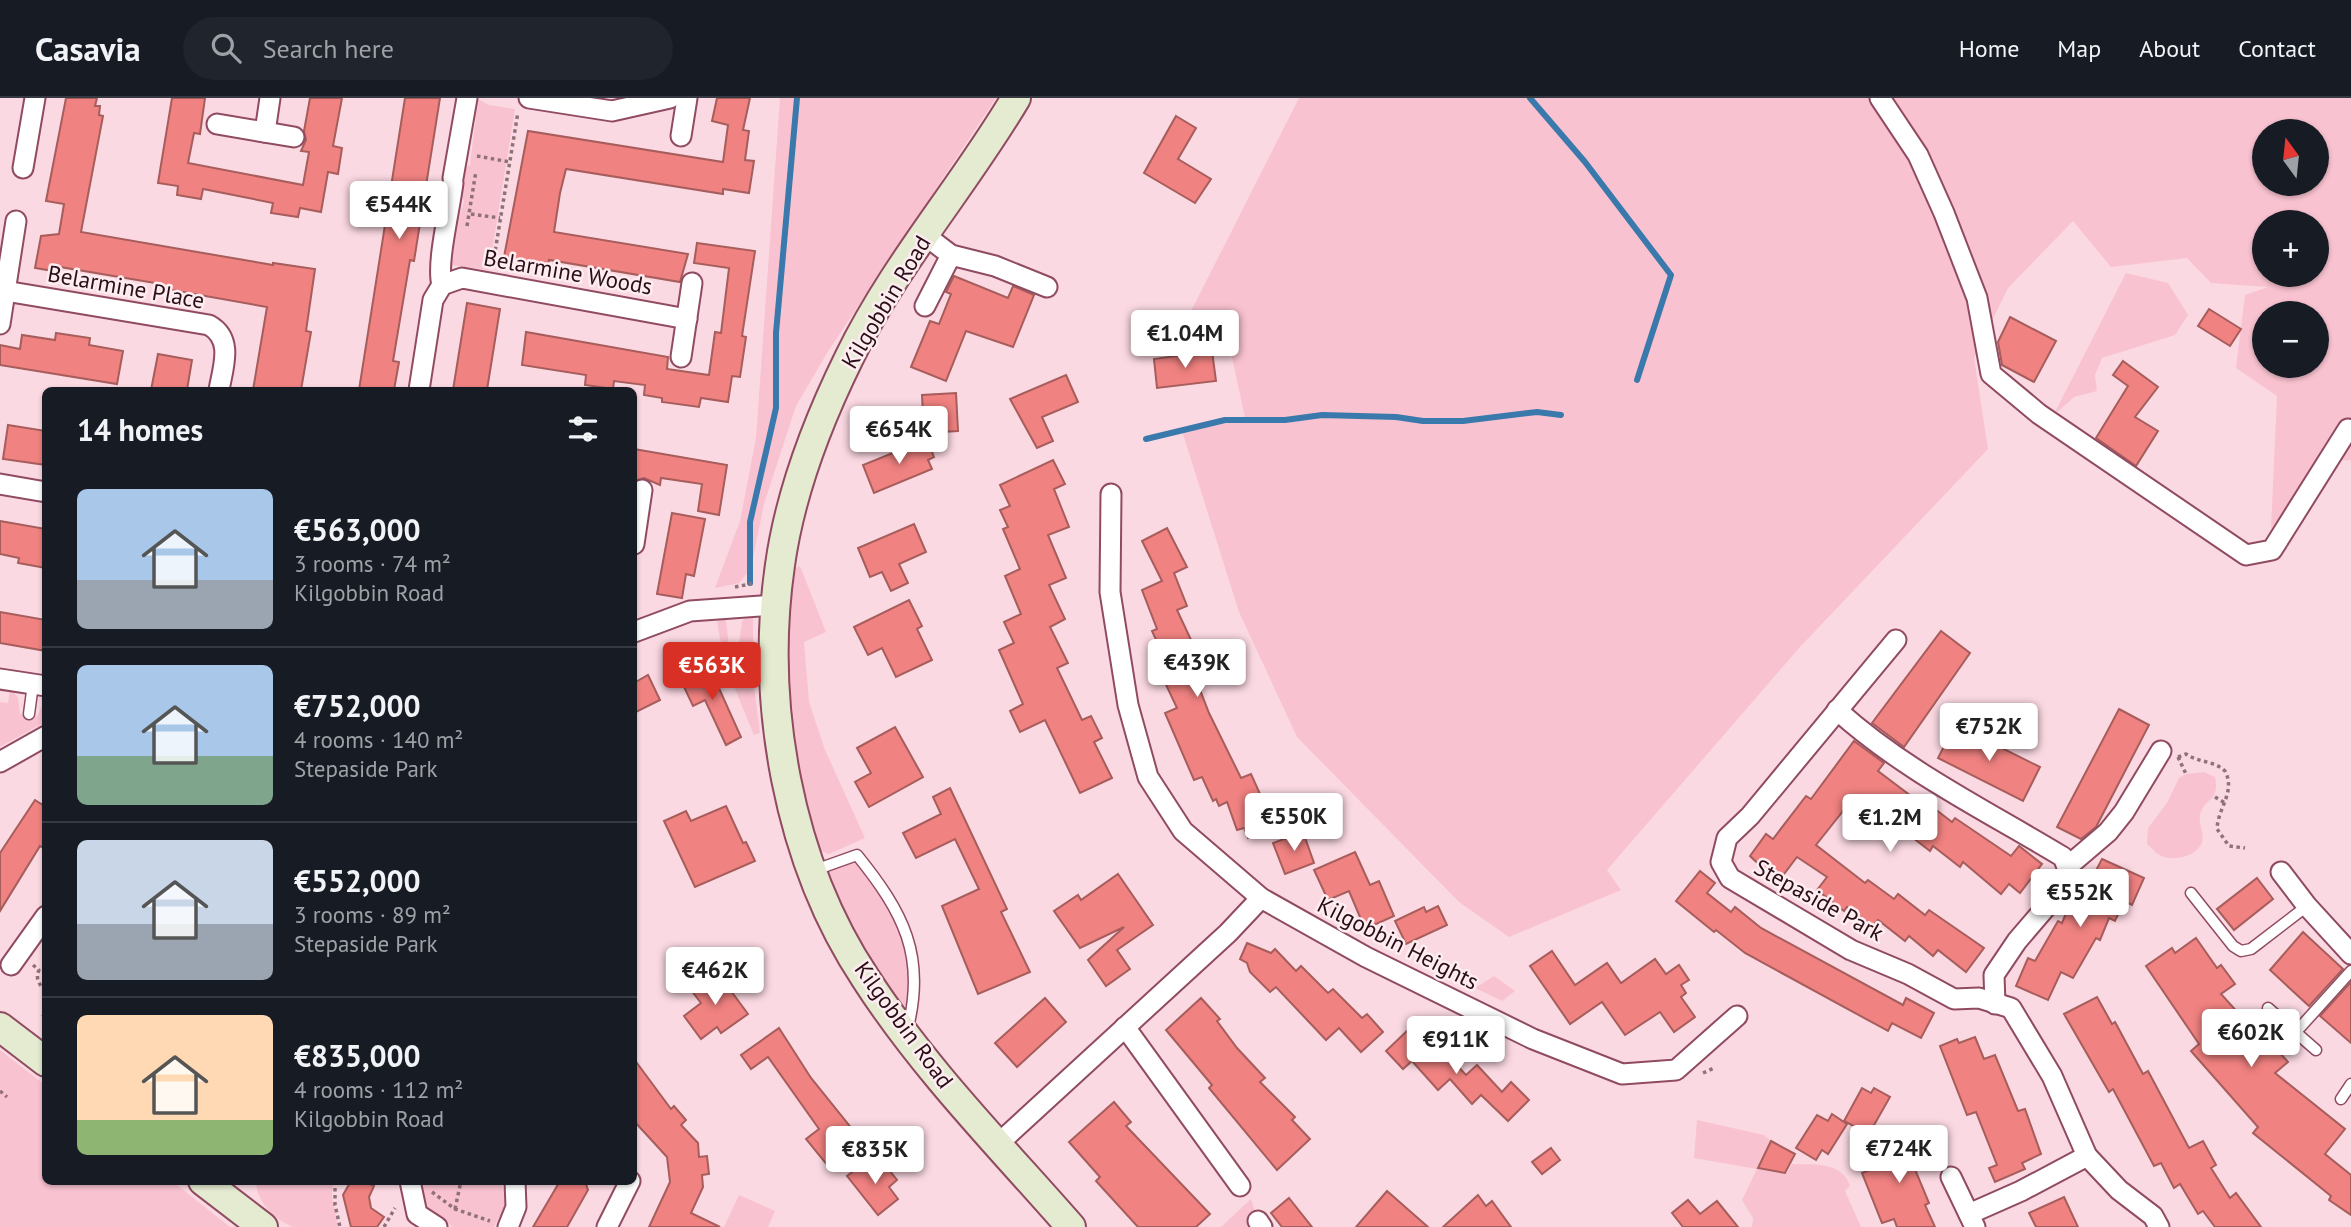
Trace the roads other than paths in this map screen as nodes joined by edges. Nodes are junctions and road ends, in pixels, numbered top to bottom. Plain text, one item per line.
1 (35, 98) edge
2 (270, 98) edge
3 (467, 98) edge
4 (670, 98) edge
5 (687, 98) edge
6 (1016, 98) edge
7 (1880, 98) edge
8 (524, 104) edge
9 (217, 124) dead end
10 (265, 132) junction
11 (681, 136) dead end
12 (295, 137) dead end
13 (23, 169) dead end
14 (16, 220) dead end
15 (926, 236) junction
16 (951, 255) junction
17 (692, 283) dead end
18 (442, 285) junction
19 (1047, 287) dead end
20 (5, 291) junction
21 (925, 306) dead end
22 (687, 319) junction
23 (0, 324) edge
24 (681, 358) dead end
25 (219, 387) edge
26 (419, 387) edge
27 (2348, 429) dead end
28 (0, 484) edge
29 (642, 490) dead end
30 (42, 491) edge
31 (1111, 494) dead end
32 (637, 511) edge
33 (776, 605) junction
34 (637, 631) edge
35 (1896, 640) dead end
36 (0, 679) edge
37 (39, 685) edge
38 (1837, 710) junction
39 (29, 714) dead end
40 (42, 738) edge
41 (2163, 758) road end
42 (0, 762) edge
43 (2067, 867) junction
44 (812, 871) junction
45 (2281, 872) dead end
46 (2191, 893) dead end
47 (1261, 898) junction
48 (2307, 906) junction
49 (42, 922) edge
50 (2351, 954) edge
51 (14, 960) road end
52 (2351, 971) edge
53 (1995, 1004) junction
54 (2268, 1008) dead end
55 (1737, 1016) dead end
56 (0, 1027) edge
57 (1125, 1027) junction
58 (2296, 1032) junction
59 (906, 1035) junction
60 (2316, 1050) dead end
61 (42, 1059) edge
62 (2351, 1084) edge
63 (2341, 1099) dead end
64 (999, 1143) junction
65 (2087, 1156) junction
66 (1951, 1177) dead end
67 (410, 1185) edge
68 (514, 1185) edge
69 (628, 1185) edge
70 (220, 1186) edge
71 (1240, 1186) dead end
72 (1972, 1221) edge
73 (500, 1225) edge
74 (263, 1227) edge
75 (437, 1227) edge
76 (607, 1227) edge
77 (1071, 1227) edge
78 (2159, 1227) edge

1 - 13 street
2 - 10 street
3 - 18 street
4 - 8 street
5 - 11 street
6 - 15 street, Kilgobbin Road
7 - 27 street
9 - 10 street
10 - 12 street
14 - 20 street
15 - 16 street
15 - 33 street, Kilgobbin Road
16 - 19 street
16 - 21 street
17 - 22 street
18 - 22 street, Belarmine Woods
18 - 26 street
20 - 23 street
20 - 25 street, Belarmine Place
22 - 24 street
28 - 30 street
29 - 32 street
31 - 47 street, Kilgobbin Heights
33 - 34 street
33 - 44 street, Kilgobbin Road
35 - 38 street, Stepaside Park
36 - 37 street
37 - 39 lane
38 - 43 street
38 - 53 street, Stepaside Park
40 - 42 street
41 - 43 street
43 - 53 street
44 - 59 street, Kilgobbin Road
44 - 59 lane
45 - 48 street
46 - 48 lane
47 - 55 street, Kilgobbin Heights
47 - 57 street
48 - 50 street
49 - 51 street
52 - 58 lane
53 - 65 street, Stepaside Park
54 - 58 lane
56 - 61 street
57 - 64 street
57 - 71 street
58 - 60 lane
59 - 64 street, Kilgobbin Road
62 - 63 lane
64 - 77 street, Kilgobbin Road
65 - 72 street
65 - 78 street, Stepaside Park
66 - 72 street
67 - 75 street
68 - 73 street
69 - 76 street
70 - 74 street

